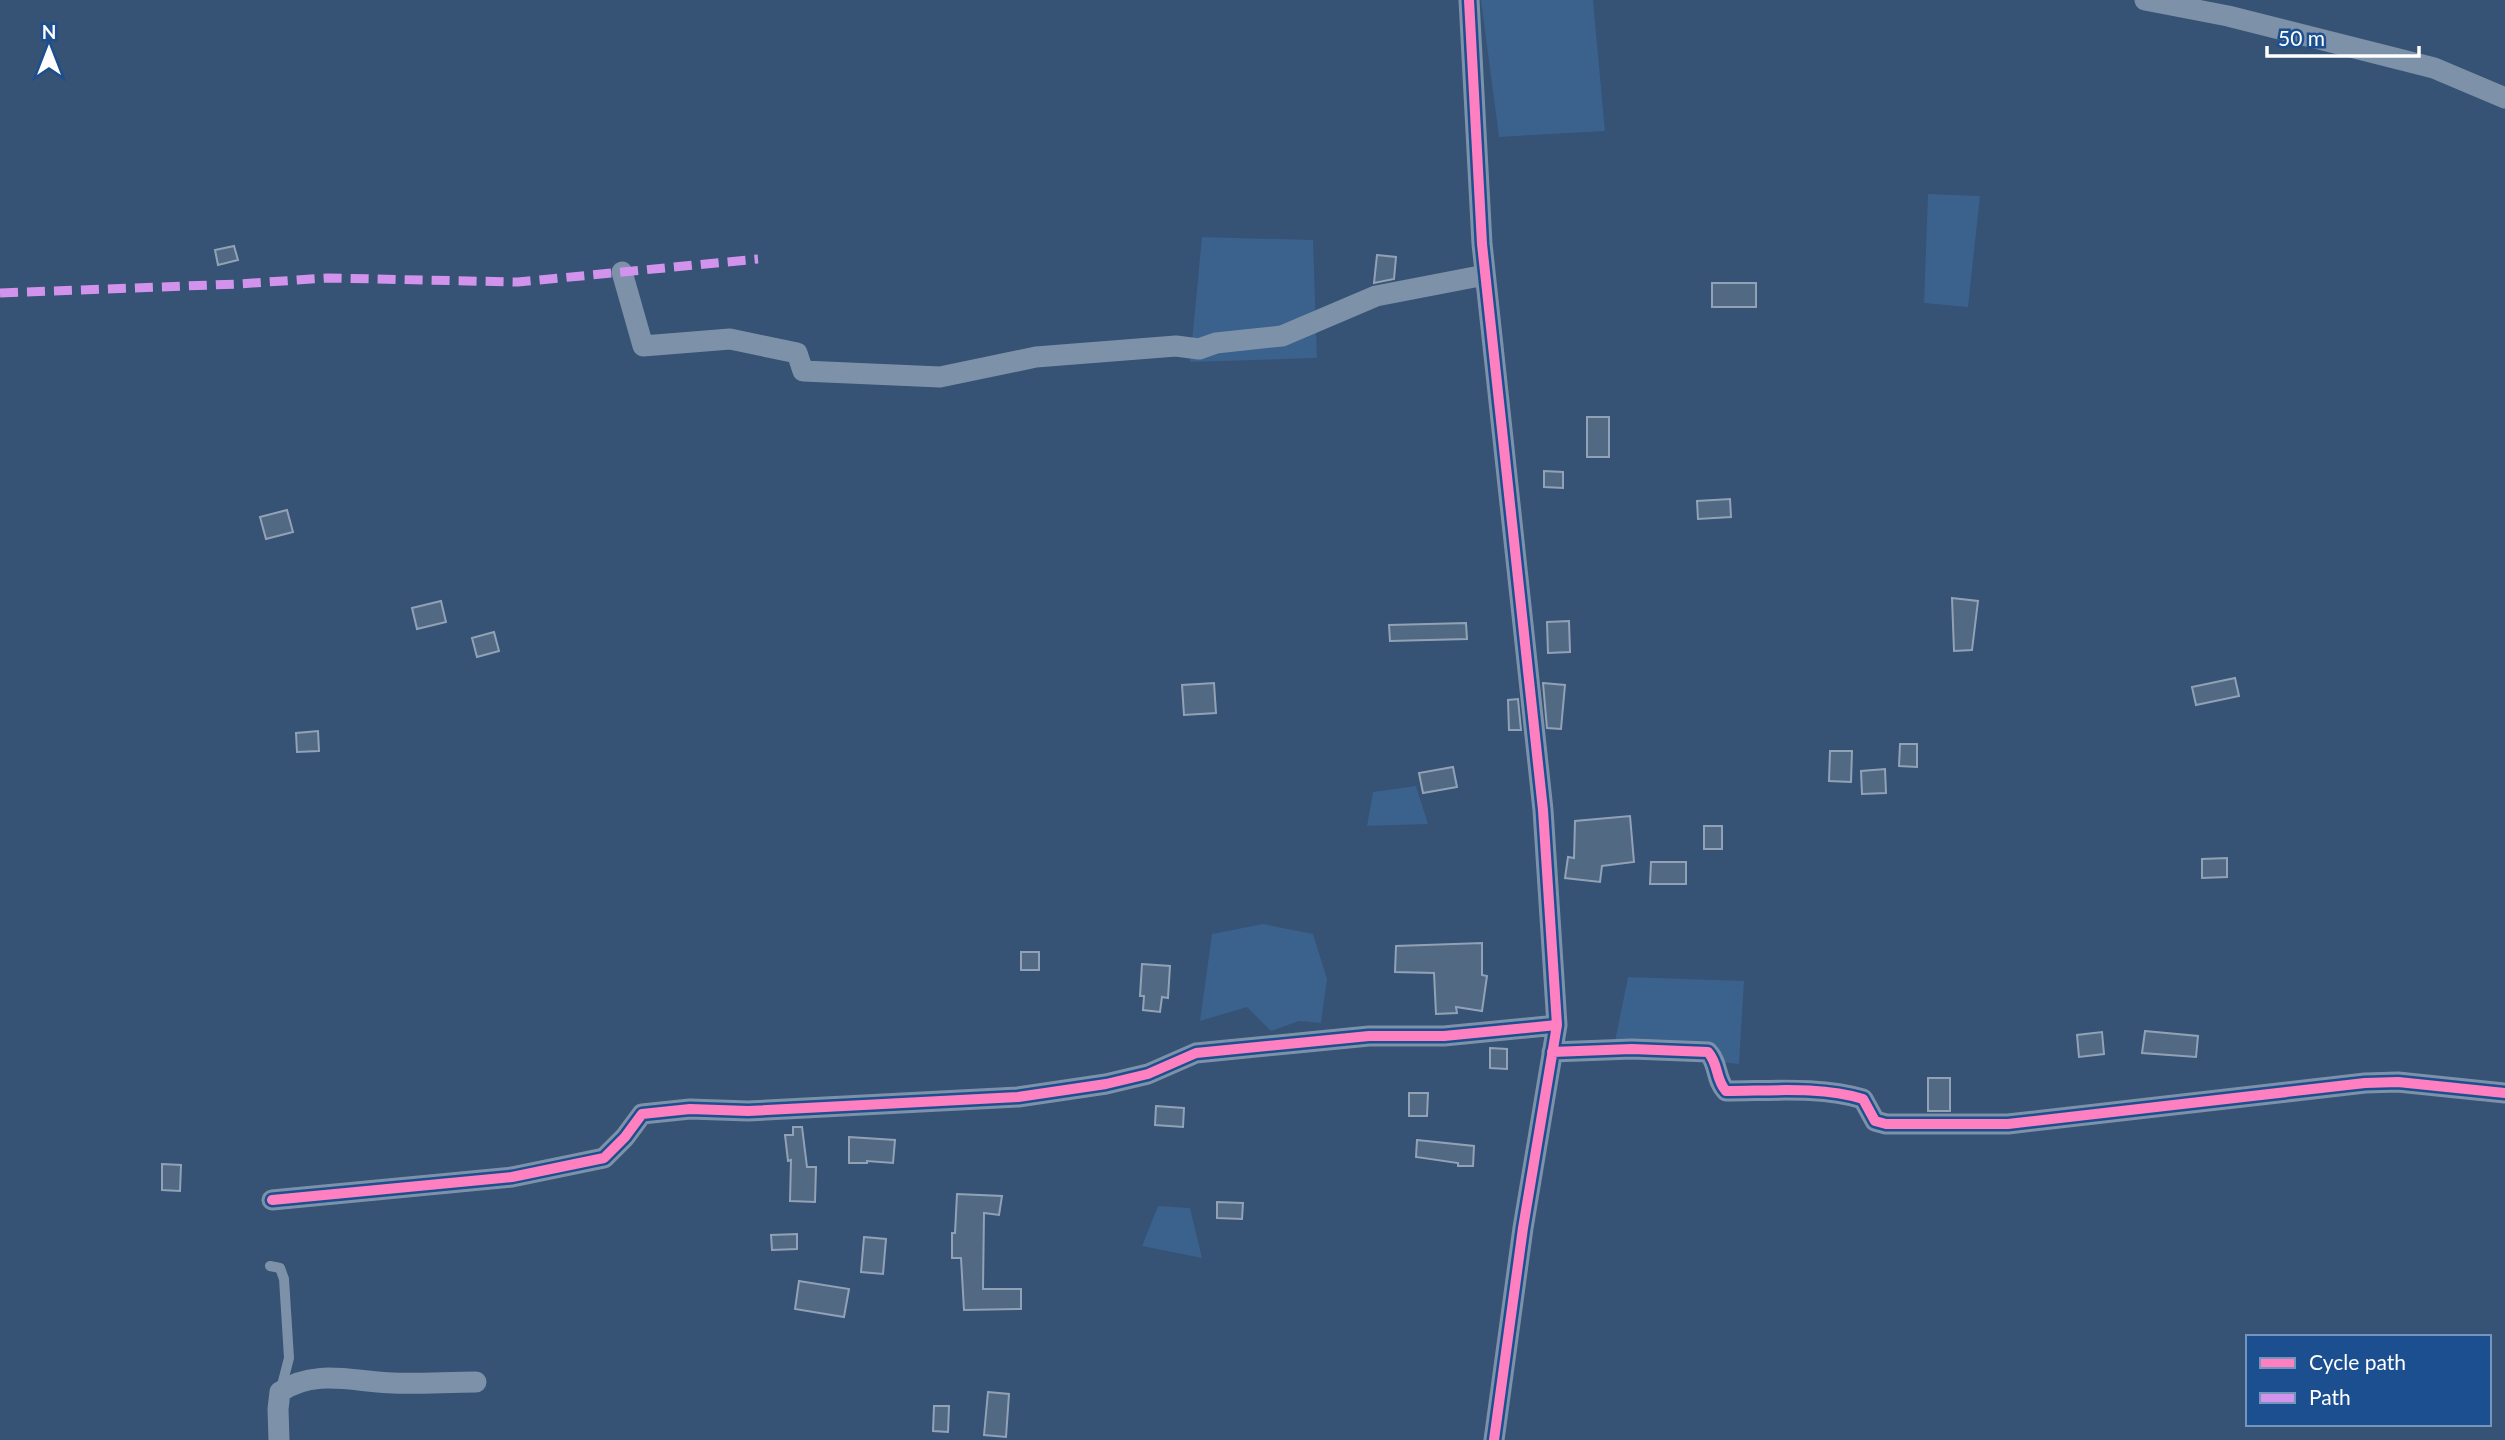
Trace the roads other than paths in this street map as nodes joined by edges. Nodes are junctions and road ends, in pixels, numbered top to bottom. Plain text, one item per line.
1 (1469, 0) edge
2 (2146, 0) edge
3 (2505, 98) edge
4 (622, 272) dead end
5 (1485, 275) junction
6 (1557, 1025) junction
7 (1552, 1052) junction
8 (2505, 1093) edge
9 (272, 1200) dead end
10 (270, 1266) dead end
11 (476, 1382) dead end
12 (280, 1392) junction
13 (279, 1440) edge
14 (1494, 1440) edge

1 - 5 street
2 - 3 street
4 - 5 street
5 - 6 street
6 - 7 street
6 - 9 street
7 - 8 street
7 - 14 street
10 - 12 lane
11 - 12 street
12 - 13 street

